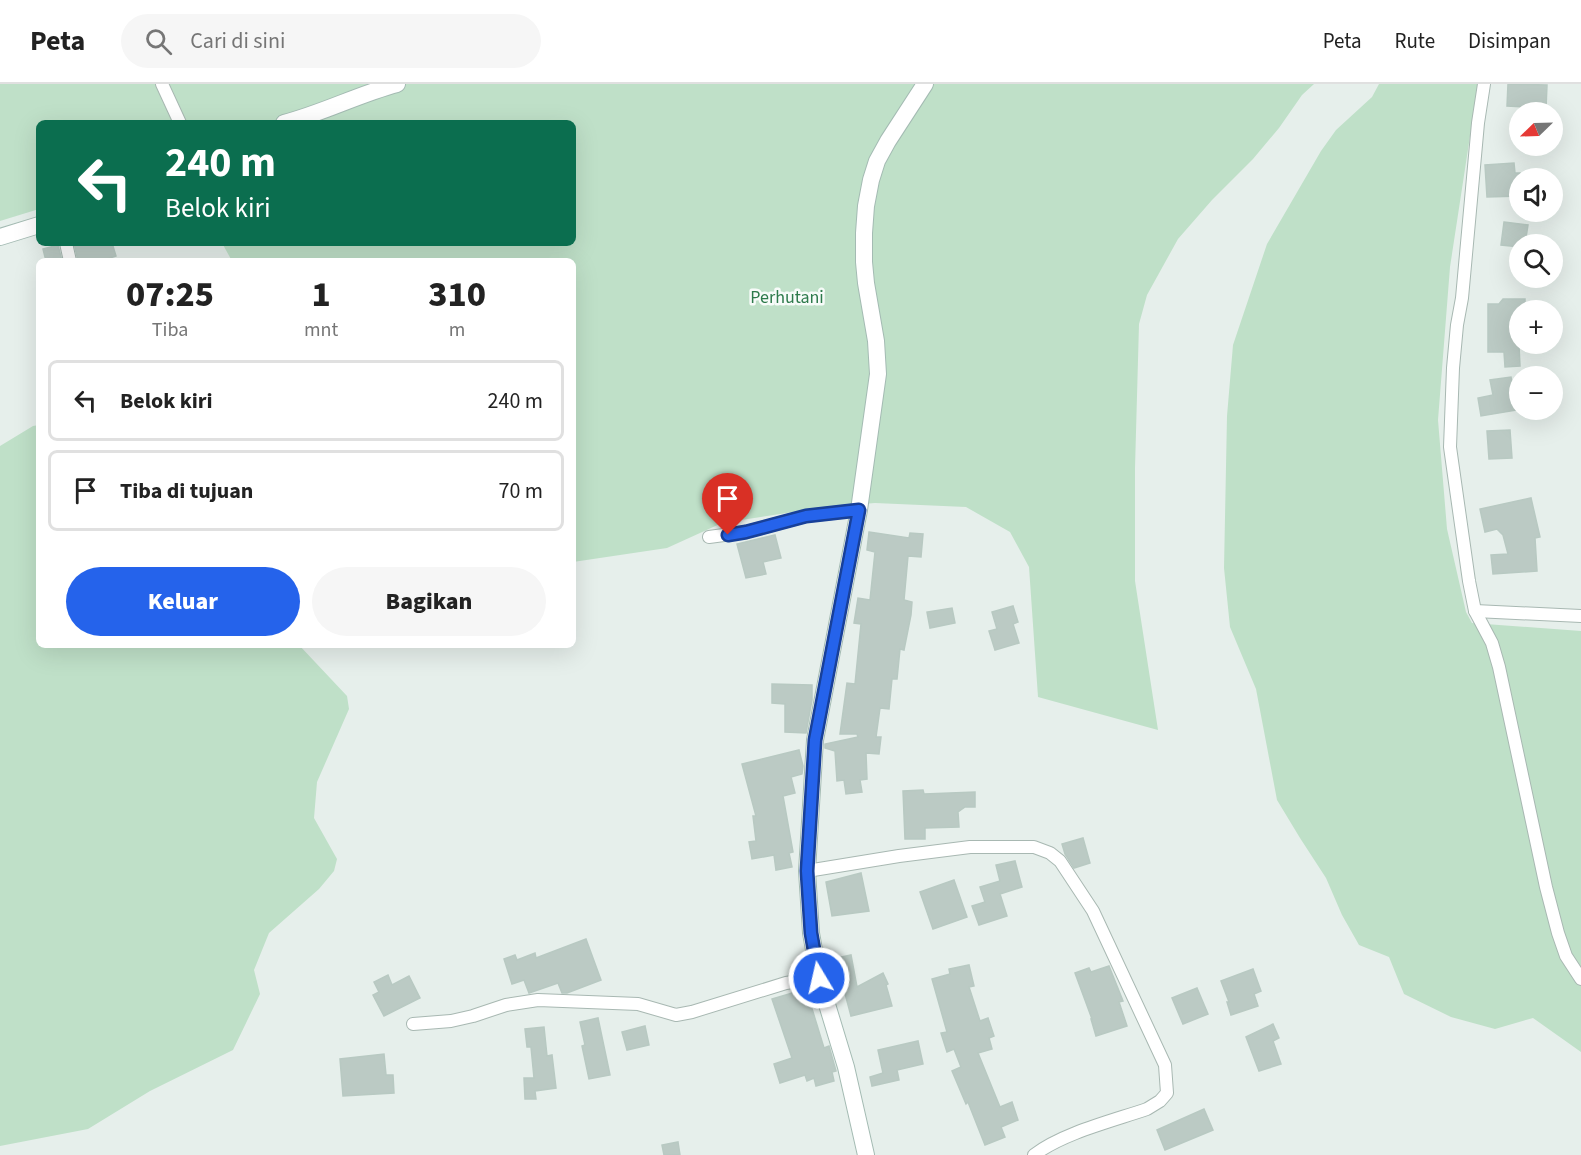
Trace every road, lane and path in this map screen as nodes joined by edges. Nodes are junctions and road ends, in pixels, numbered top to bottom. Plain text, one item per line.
1 (162, 84) edge
2 (397, 84) edge
3 (925, 84) edge
4 (1484, 84) edge
5 (179, 120) edge
6 (294, 120) edge
7 (36, 226) edge
8 (0, 237) edge
9 (859, 510) junction
10 (710, 537) dead end
11 (1475, 611) junction
12 (1581, 616) edge
13 (807, 871) junction
14 (819, 978) junction
15 (1581, 979) edge
16 (413, 1024) dead end
17 (866, 1155) edge
18 (1034, 1155) edge

1 - 5 street
2 - 6 street
3 - 9 street
4 - 11 street
7 - 8 street
9 - 10 street
9 - 13 street
11 - 12 street
11 - 15 street
13 - 14 street
13 - 18 street
14 - 16 street
14 - 17 street

